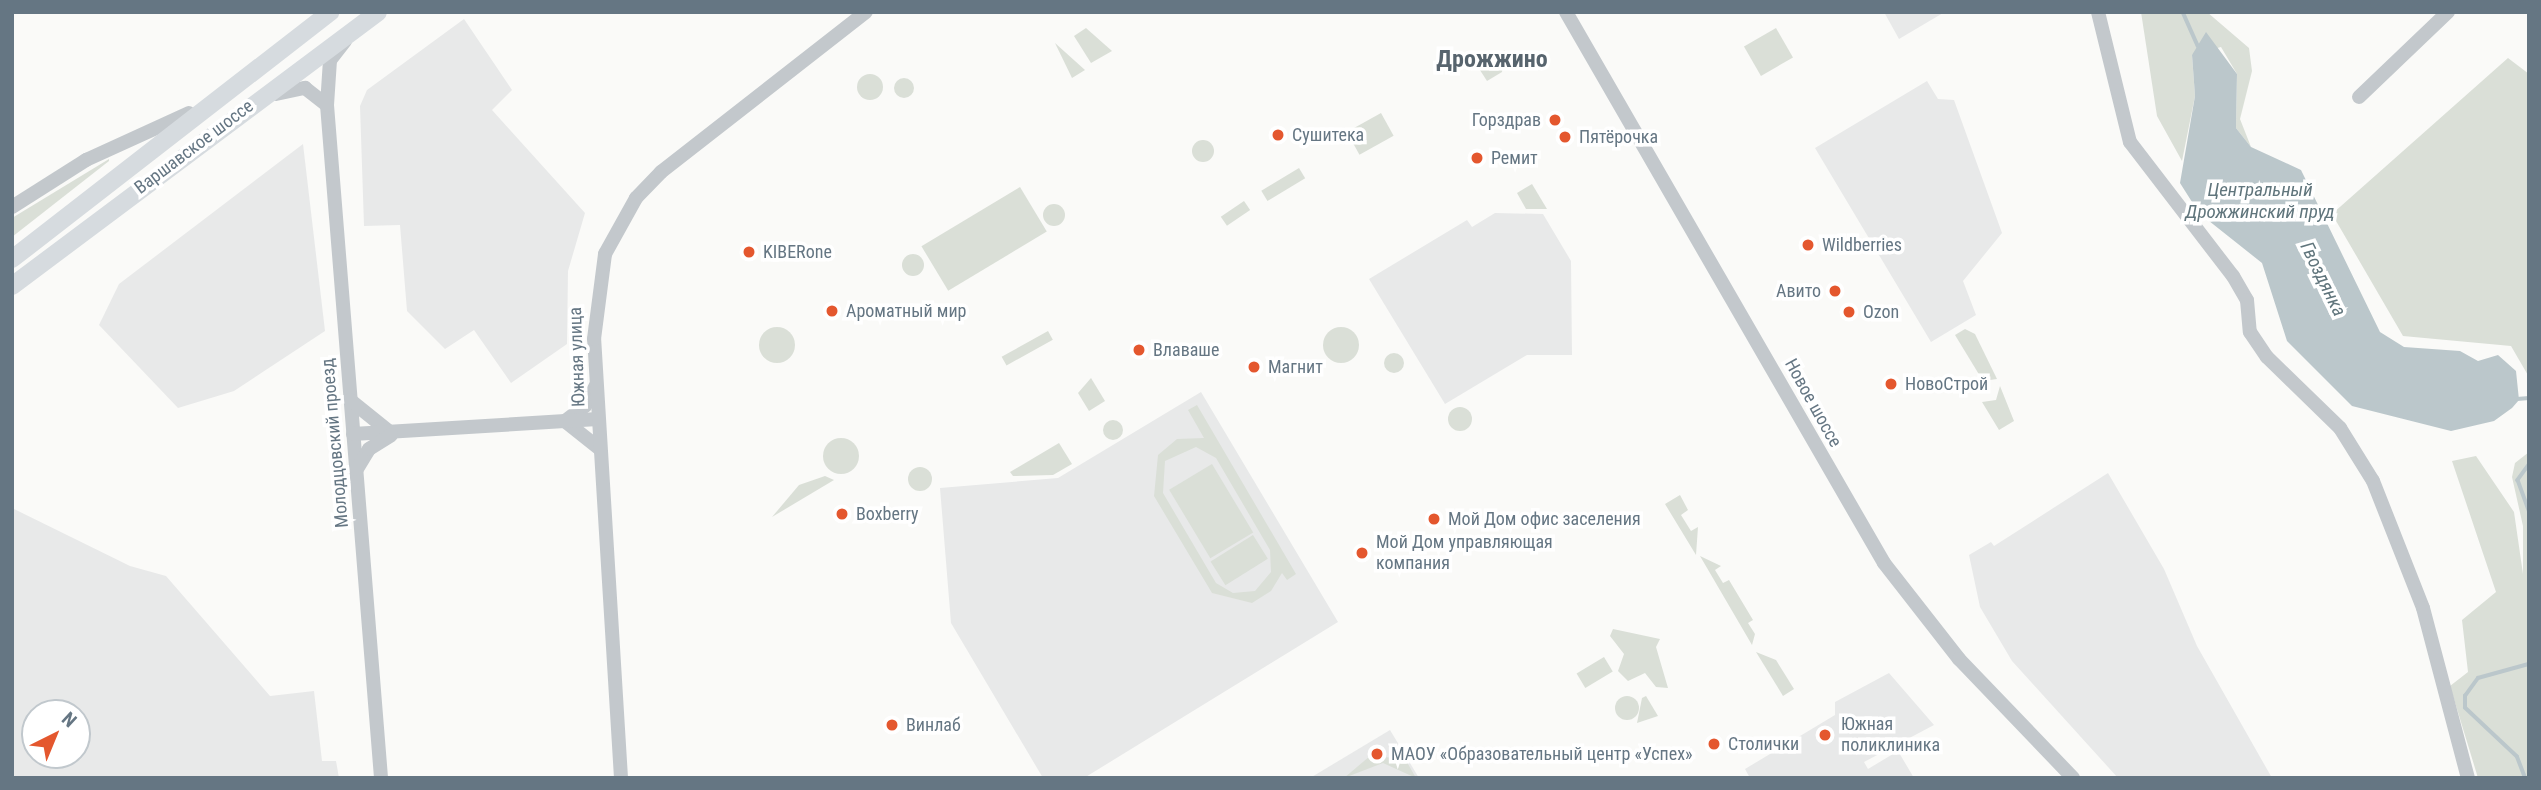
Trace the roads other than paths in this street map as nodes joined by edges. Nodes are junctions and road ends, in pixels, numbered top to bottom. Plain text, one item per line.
1 (331, 12) edge
2 (378, 12) edge
3 (866, 12) edge
4 (1566, 12) edge
5 (2098, 12) edge
6 (2448, 12) edge
7 (355, 29) junction
8 (222, 92) junction
9 (2359, 97) dead end
10 (250, 105) junction
11 (327, 105) junction
12 (12, 207) edge
13 (12, 259) edge
14 (12, 286) edge
15 (597, 383) junction
16 (350, 399) junction
17 (598, 419) junction
18 (564, 421) junction
19 (353, 434) junction
20 (392, 434) junction
21 (600, 449) junction
22 (356, 470) junction
23 (381, 778) edge
24 (621, 778) edge
25 (2073, 778) edge
26 (2468, 778) edge

1 - 8 main road, Варшавское шоссе
2 - 7 main road, Варшавское шоссе
3 - 15 street, Южная улица
4 - 25 street, Новое шоссе
5 - 26 street
6 - 9 street
7 - 10 main road, Варшавское шоссе
7 - 11 street, Молодцовский проезд
8 - 12 street
8 - 13 main road, Варшавское шоссе
10 - 11 street
10 - 14 main road, Варшавское шоссе
11 - 16 street, Молодцовский проезд
15 - 17 street, Южная улица
15 - 18 street
16 - 19 street, Молодцовский проезд
16 - 20 street
17 - 18 street
17 - 21 street, Южная улица
18 - 20 street
18 - 21 street
19 - 20 street
19 - 22 street, Молодцовский проезд
20 - 22 street
21 - 24 street, Южная улица
22 - 23 street, Молодцовский проезд

